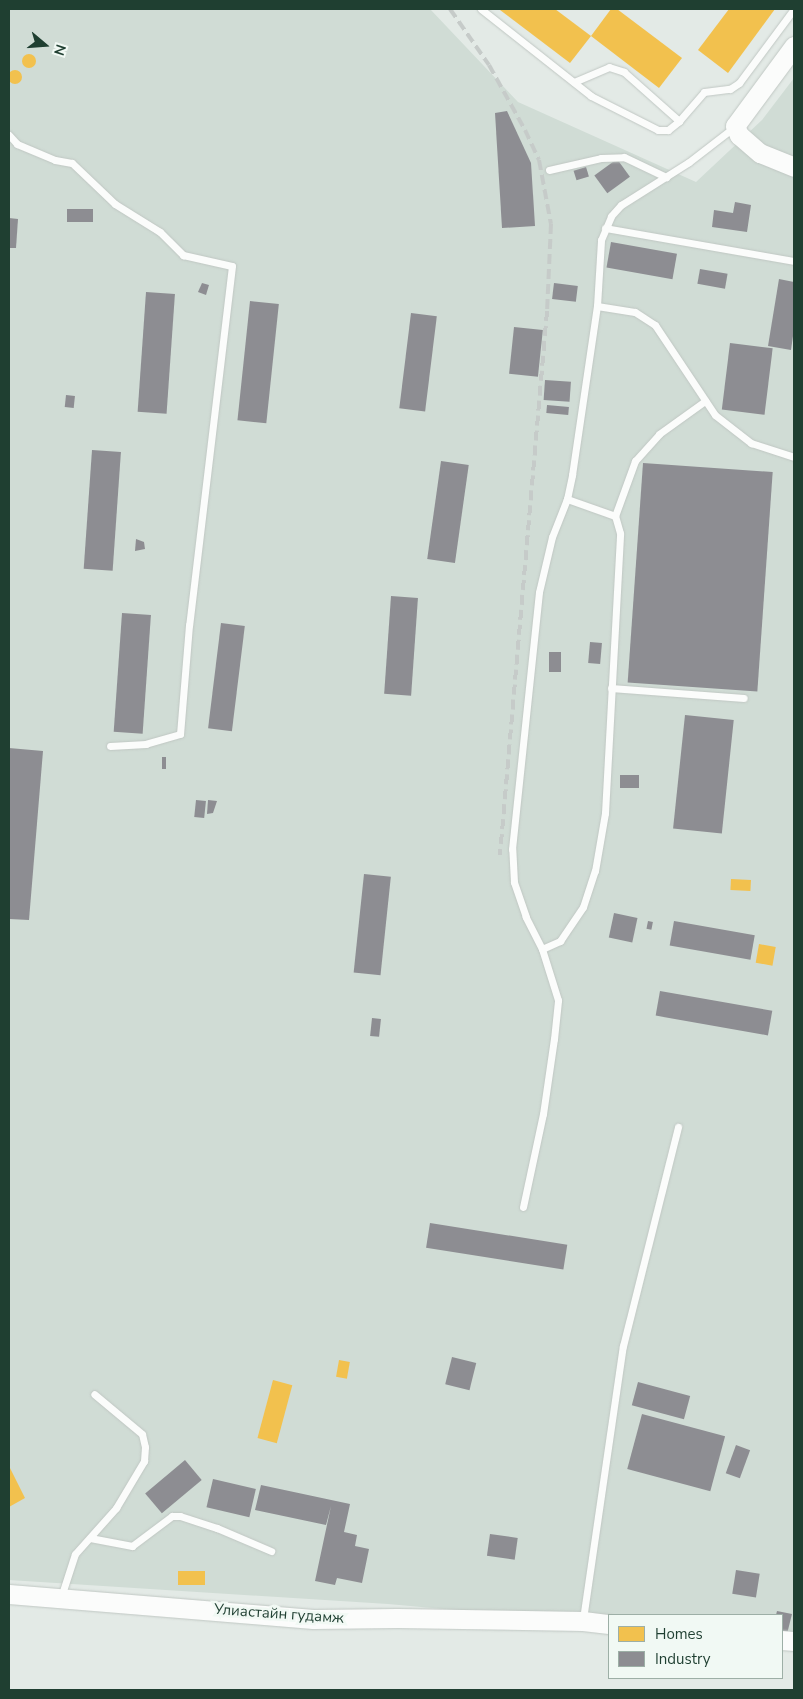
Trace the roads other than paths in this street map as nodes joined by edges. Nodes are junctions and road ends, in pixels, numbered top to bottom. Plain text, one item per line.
1 (481, 9) edge
2 (794, 9) edge
3 (794, 46) edge
4 (574, 82) junction
5 (679, 121) junction
6 (736, 126) junction
7 (9, 135) edge
8 (794, 167) edge
9 (549, 170) dead end
10 (666, 177) junction
11 (605, 228) junction
12 (794, 261) edge
13 (597, 306) junction
14 (705, 401) junction
15 (794, 457) edge
16 (568, 499) junction
17 (615, 516) junction
18 (611, 688) junction
19 (744, 698) dead end
20 (110, 746) dead end
21 (542, 949) junction
22 (678, 1126) dead end
23 (523, 1208) dead end
24 (94, 1394) dead end
25 (90, 1538) junction
26 (271, 1551) dead end
27 (9, 1594) edge
28 (61, 1598) junction
29 (583, 1621) junction
30 (608, 1624) edge

1 - 4 lane
2 - 5 lane
3 - 6 main road
4 - 5 lane
4 - 5 lane
6 - 8 main road
6 - 10 lane
7 - 20 lane
9 - 10 lane
10 - 11 lane
11 - 12 lane
11 - 13 lane
13 - 14 lane
13 - 16 lane
14 - 15 lane
14 - 17 lane
16 - 17 lane
16 - 21 lane
17 - 18 lane
18 - 19 lane
18 - 21 lane
21 - 23 lane
22 - 29 lane
24 - 25 lane
25 - 26 lane
25 - 28 lane
27 - 28 main road, Улиастайн гудамж
28 - 29 main road, Улиастайн гудамж
29 - 30 main road, Улиастайн гудамж

